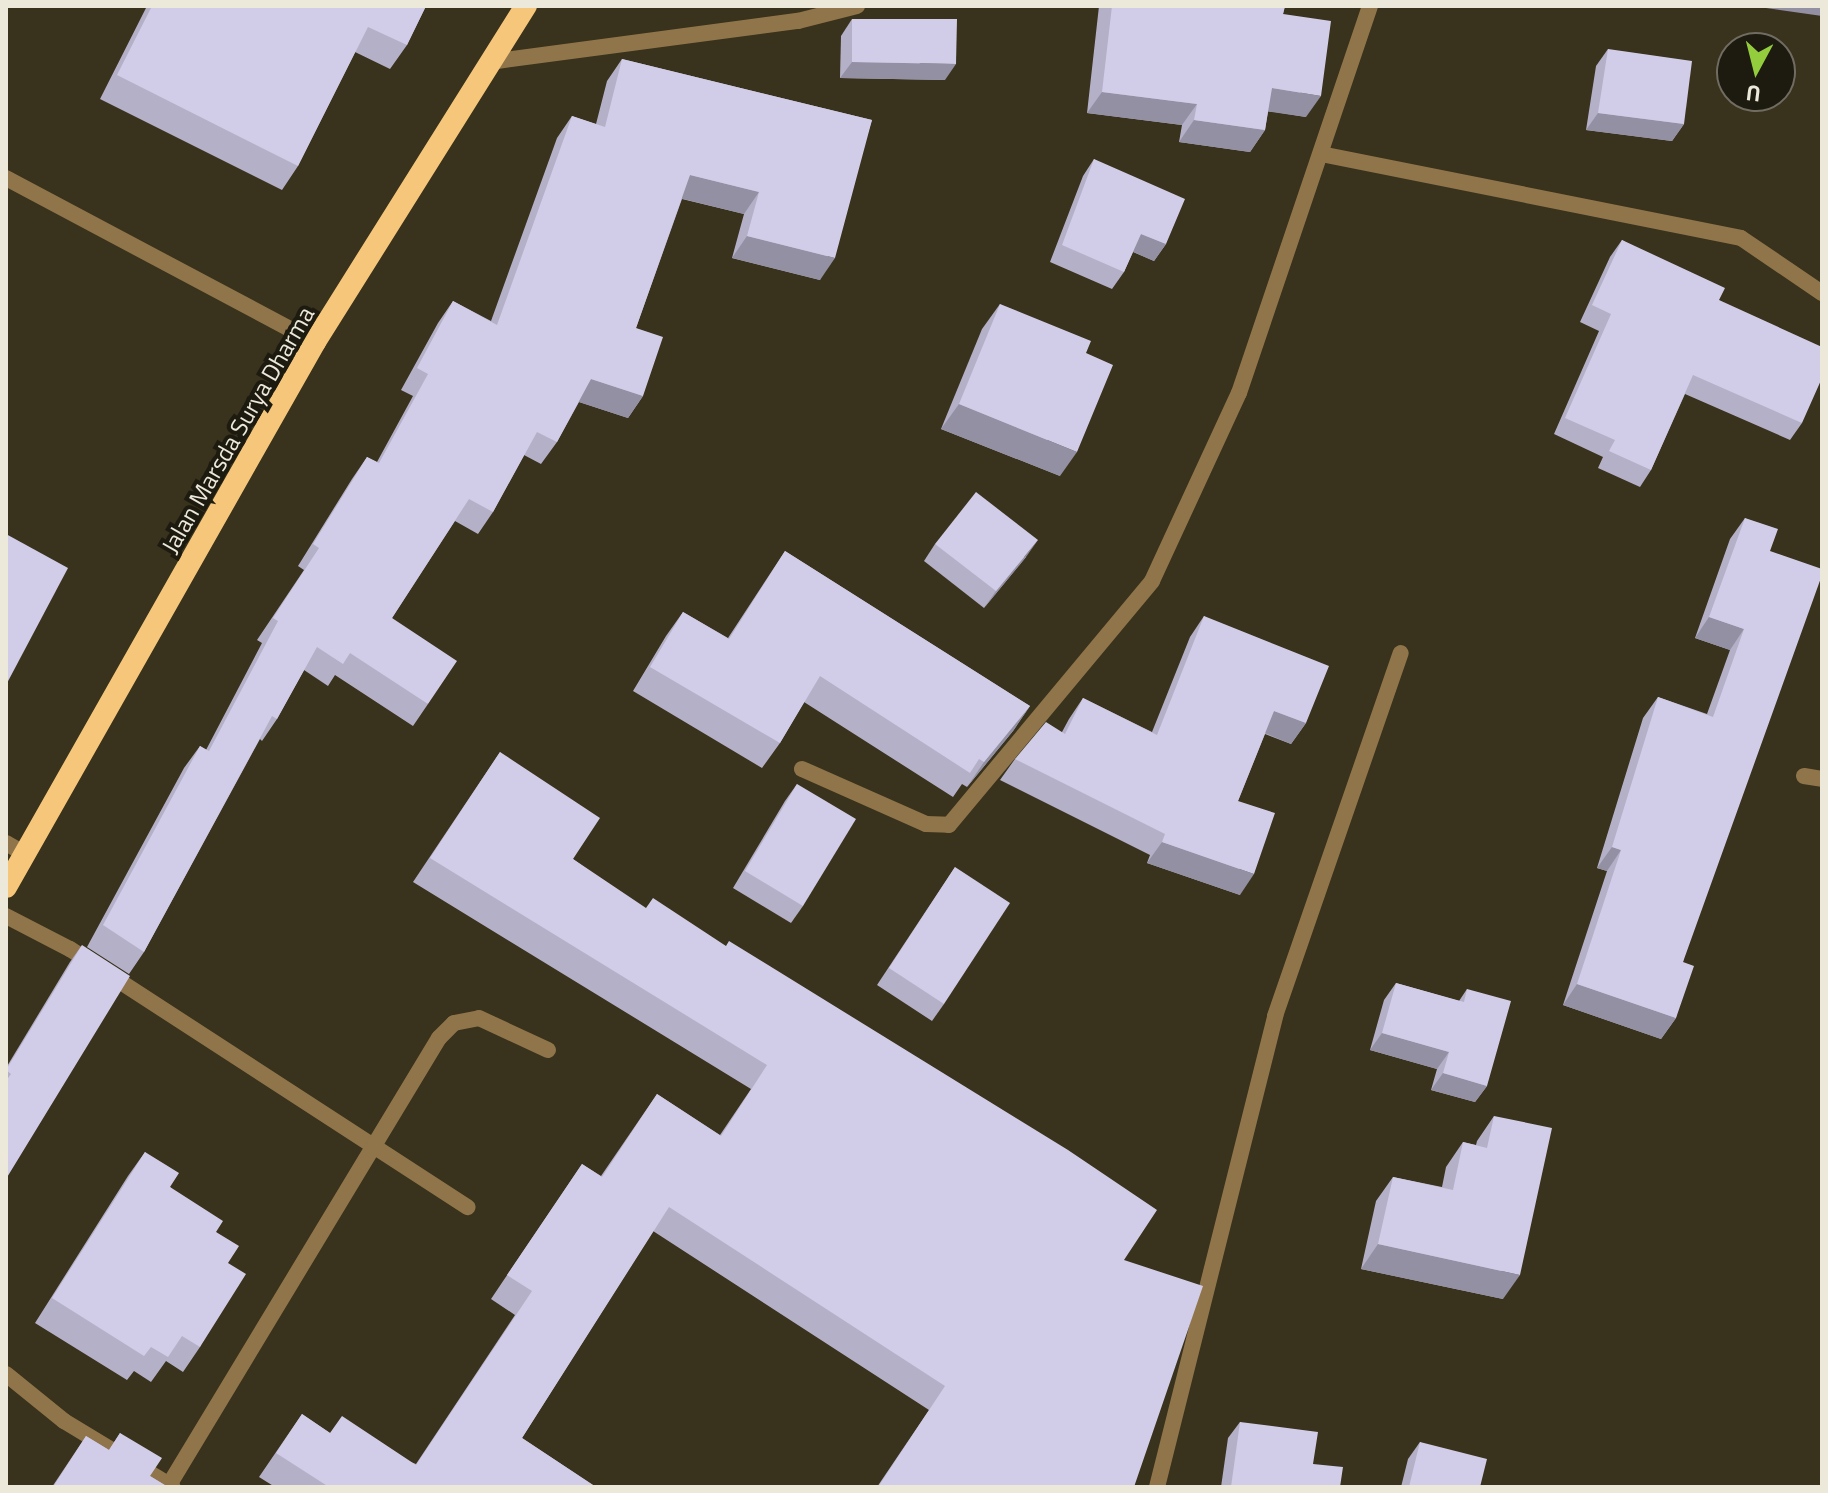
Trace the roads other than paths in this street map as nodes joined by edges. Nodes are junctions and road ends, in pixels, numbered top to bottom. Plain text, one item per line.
1 (526, 6) edge
2 (857, 6) edge
3 (1370, 6) edge
4 (497, 61) junction
5 (1321, 154) junction
6 (6, 178) edge
7 (1822, 293) edge
8 (315, 342) junction
9 (1401, 653) dead end
10 (802, 769) dead end
11 (1804, 776) dead end
12 (1822, 779) edge
13 (16, 849) edge
14 (6, 887) edge
15 (6, 916) edge
16 (548, 1050) dead end
17 (375, 1146) junction
18 (468, 1207) dead end
19 (6, 1374) edge
20 (171, 1486) edge
21 (1157, 1487) edge

1 - 4 highway, Jalan Marsda Surya Dharma
2 - 4 street
3 - 5 street
4 - 8 highway, Jalan Marsda Surya Dharma
5 - 7 street
5 - 10 street
6 - 8 street
8 - 13 highway, Jalan Marsda Surya Dharma
9 - 21 street
11 - 12 street
13 - 14 highway, Jalan Marsda Surya Dharma
15 - 17 street
16 - 17 street
17 - 18 street
17 - 20 street
19 - 20 street

